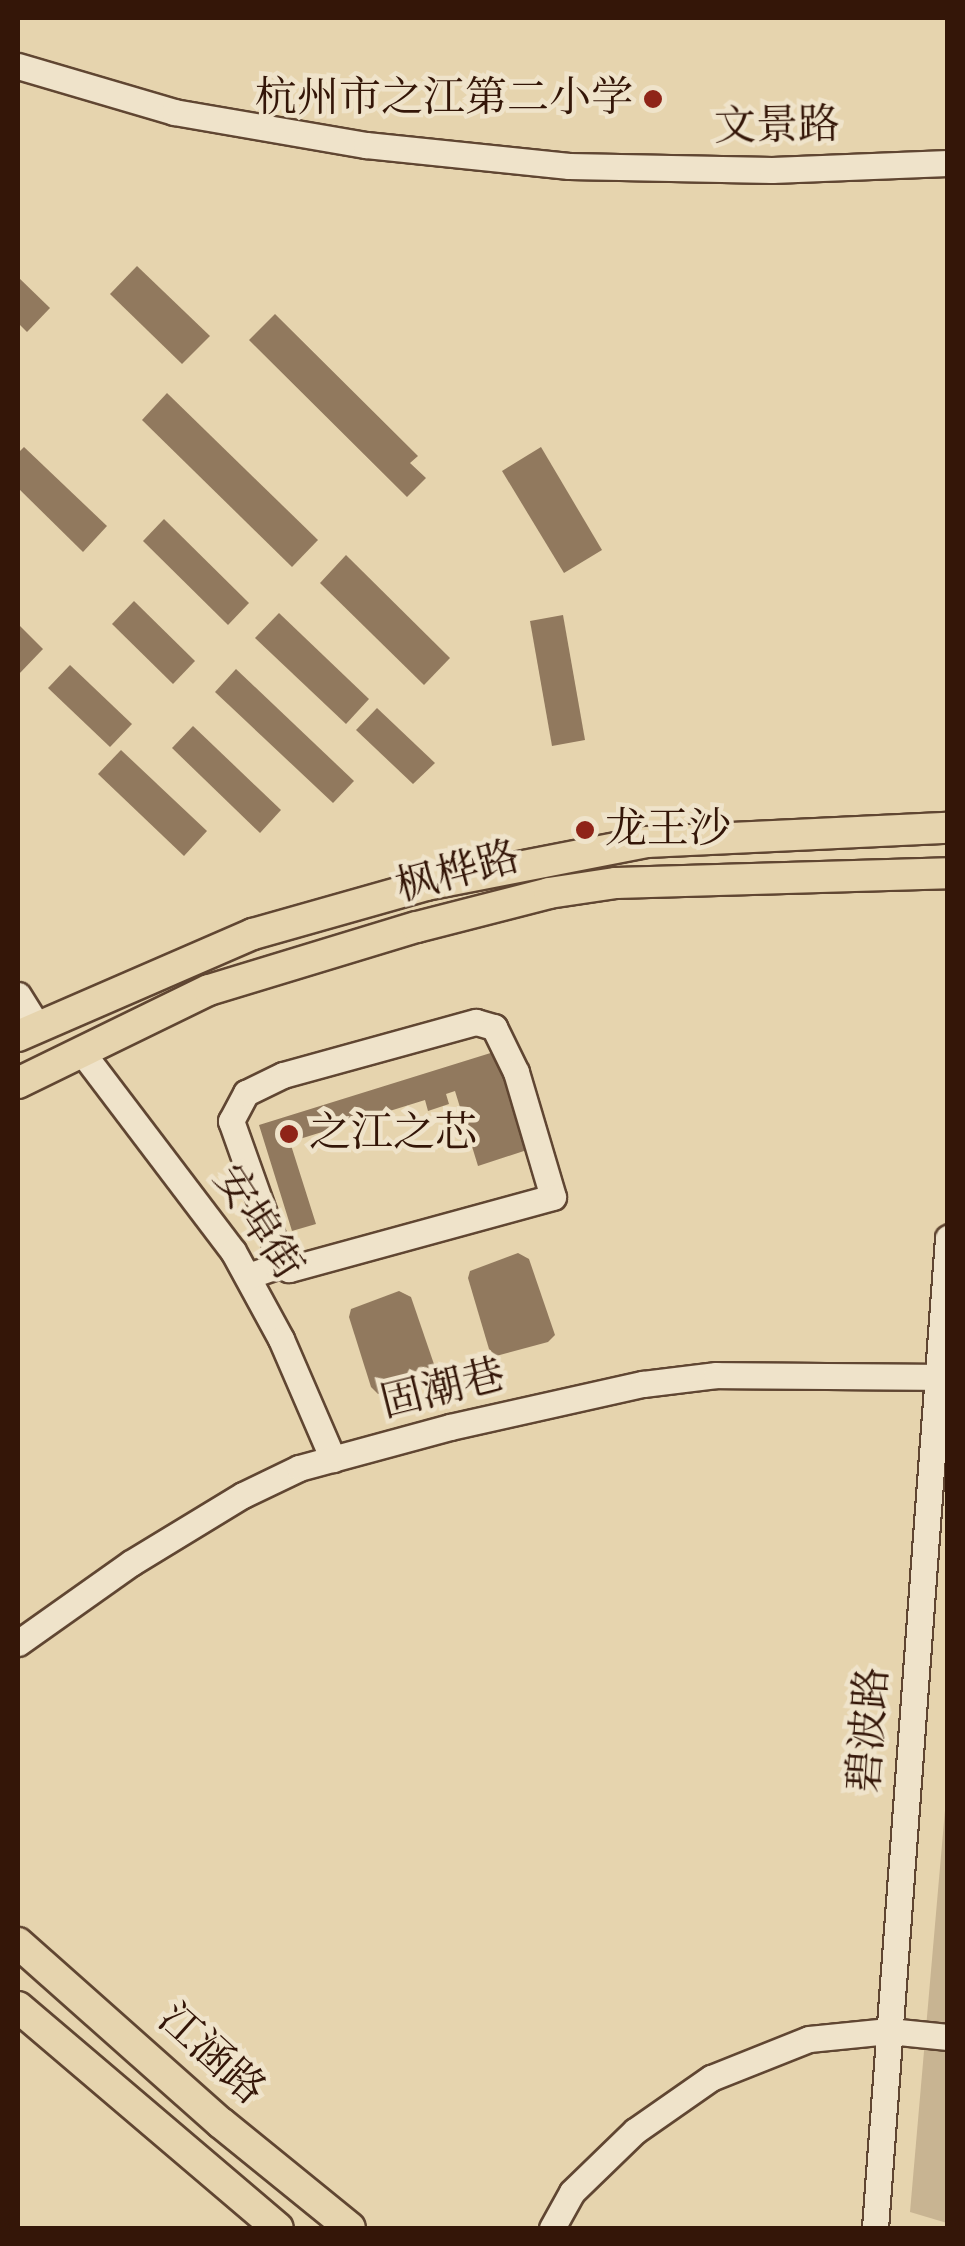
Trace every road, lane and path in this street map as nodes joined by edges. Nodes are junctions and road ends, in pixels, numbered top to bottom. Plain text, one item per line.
1 (18, 66) edge
2 (948, 162) edge
3 (948, 828) edge
4 (948, 873) edge
5 (18, 995) edge
6 (27, 1031) edge
7 (81, 1051) junction
8 (18, 1082) edge
9 (948, 1238) edge
10 (282, 1264) junction
11 (248, 1276) junction
12 (937, 1377) junction
13 (334, 1459) junction
14 (18, 1643) edge
15 (18, 1943) edge
16 (18, 2006) edge
17 (889, 2032) junction
18 (948, 2037) edge
19 (278, 2228) edge
20 (350, 2228) edge
21 (552, 2228) edge
22 (875, 2228) edge

1 - 2 street, 文景路
3 - 6 main road, 枫桦路
4 - 7 main road, 枫桦路
5 - 6 street
7 - 8 main road, 枫桦路
7 - 11 street, 安埠街
9 - 12 street, 碧波路
10 - 10 street
10 - 11 street
11 - 13 street, 安埠街
12 - 13 street, 固潮巷
12 - 17 street, 碧波路
13 - 14 street, 固潮巷
15 - 20 main road, 江涵路
16 - 19 main road, 江涵路
17 - 18 street
17 - 21 street
17 - 22 street, 碧波路

